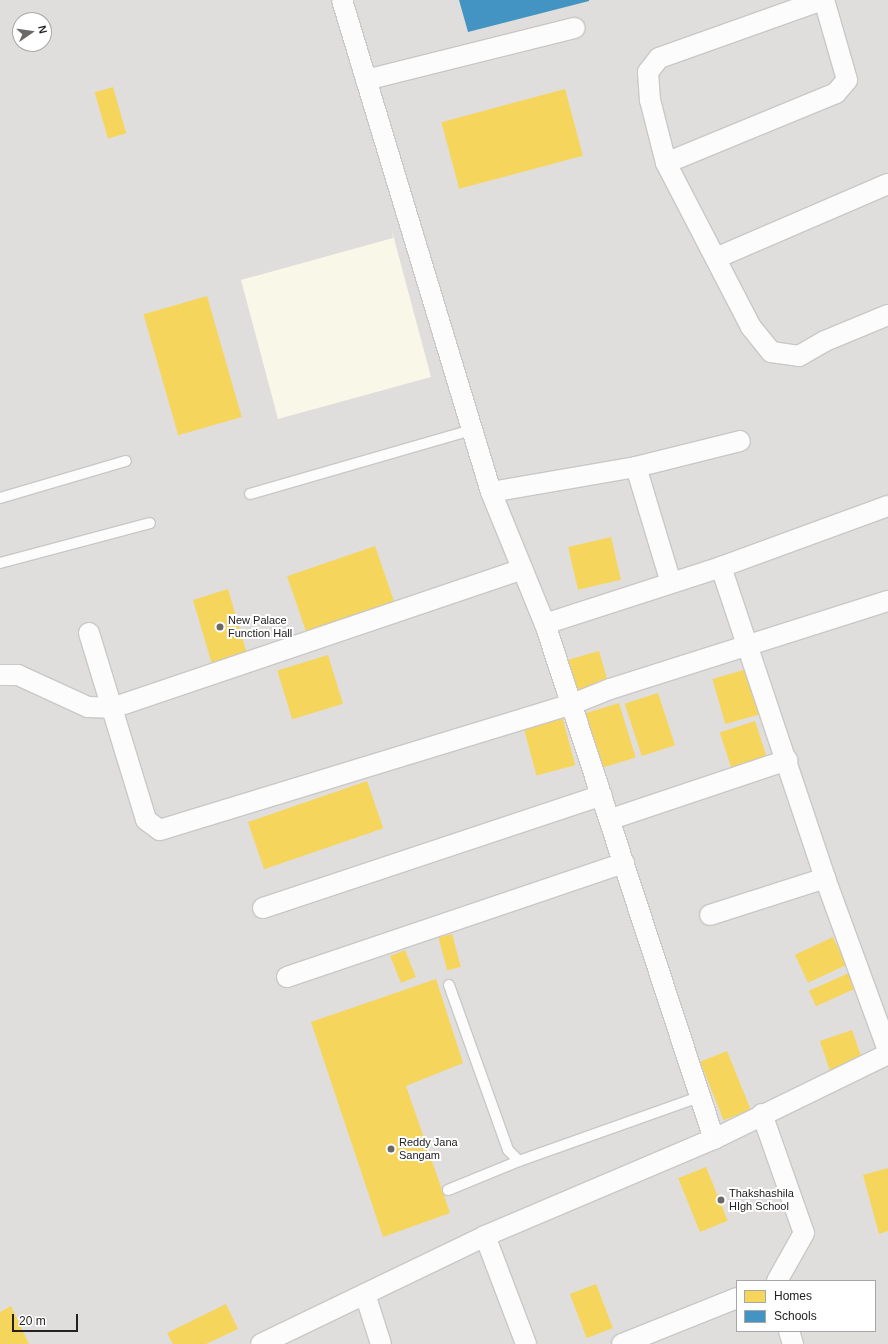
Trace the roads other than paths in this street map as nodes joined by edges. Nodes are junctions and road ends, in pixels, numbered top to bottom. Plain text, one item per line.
1 (342, 0) edge
2 (823, 0) edge
3 (575, 28) dead end
4 (366, 80) junction
5 (666, 163) junction
6 (888, 184) edge
7 (716, 258) junction
8 (888, 314) edge
9 (472, 430) junction
10 (740, 441) dead end
11 (126, 461) dead end
12 (636, 467) junction
13 (491, 492) junction
14 (250, 494) dead end
15 (0, 498) edge
16 (888, 506) edge
17 (150, 523) dead end
18 (0, 563) edge
19 (721, 567) junction
20 (522, 569) junction
21 (671, 584) junction
22 (888, 601) edge
23 (545, 624) junction
24 (89, 633) dead end
25 (748, 647) junction
26 (0, 675) edge
27 (570, 705) junction
28 (112, 708) junction
29 (787, 760) junction
30 (602, 795) junction
31 (611, 819) junction
32 (624, 863) junction
33 (825, 878) junction
34 (264, 908) dead end
35 (710, 915) dead end
36 (287, 977) dead end
37 (449, 985) dead end
38 (888, 1050) edge
39 (888, 1054) edge
40 (699, 1097) junction
41 (762, 1114) junction
42 (714, 1139) junction
43 (519, 1161) junction
44 (448, 1190) dead end
45 (485, 1236) junction
46 (778, 1280) edge
47 (365, 1294) junction
48 (736, 1298) edge
49 (789, 1332) edge
50 (649, 1338) edge
51 (261, 1344) edge
52 (380, 1344) edge
53 (526, 1344) edge
54 (622, 1344) edge
55 (793, 1344) edge

1 - 4 street
2 - 5 street
2 - 5 street
3 - 4 street
4 - 9 street
5 - 7 street
6 - 7 street
7 - 8 street
9 - 13 street
9 - 14 lane
10 - 12 street
11 - 15 lane
12 - 13 street
12 - 21 street
13 - 20 street
16 - 19 street
17 - 18 lane
19 - 21 street
19 - 25 street
20 - 23 street
20 - 28 street
21 - 23 street
22 - 25 street
23 - 27 street
24 - 28 street
25 - 27 street
25 - 29 street
26 - 28 street
27 - 28 street
27 - 30 street
29 - 31 street
29 - 33 street
30 - 31 street
30 - 34 street
31 - 32 street
32 - 36 street
32 - 40 street
33 - 35 street
33 - 38 street
37 - 43 lane
39 - 41 street
40 - 42 street
40 - 43 lane
41 - 42 street
41 - 46 street
42 - 45 street
43 - 44 lane
45 - 47 street
45 - 53 street
47 - 51 street
47 - 52 street
48 - 50 street
49 - 55 street
50 - 54 street

